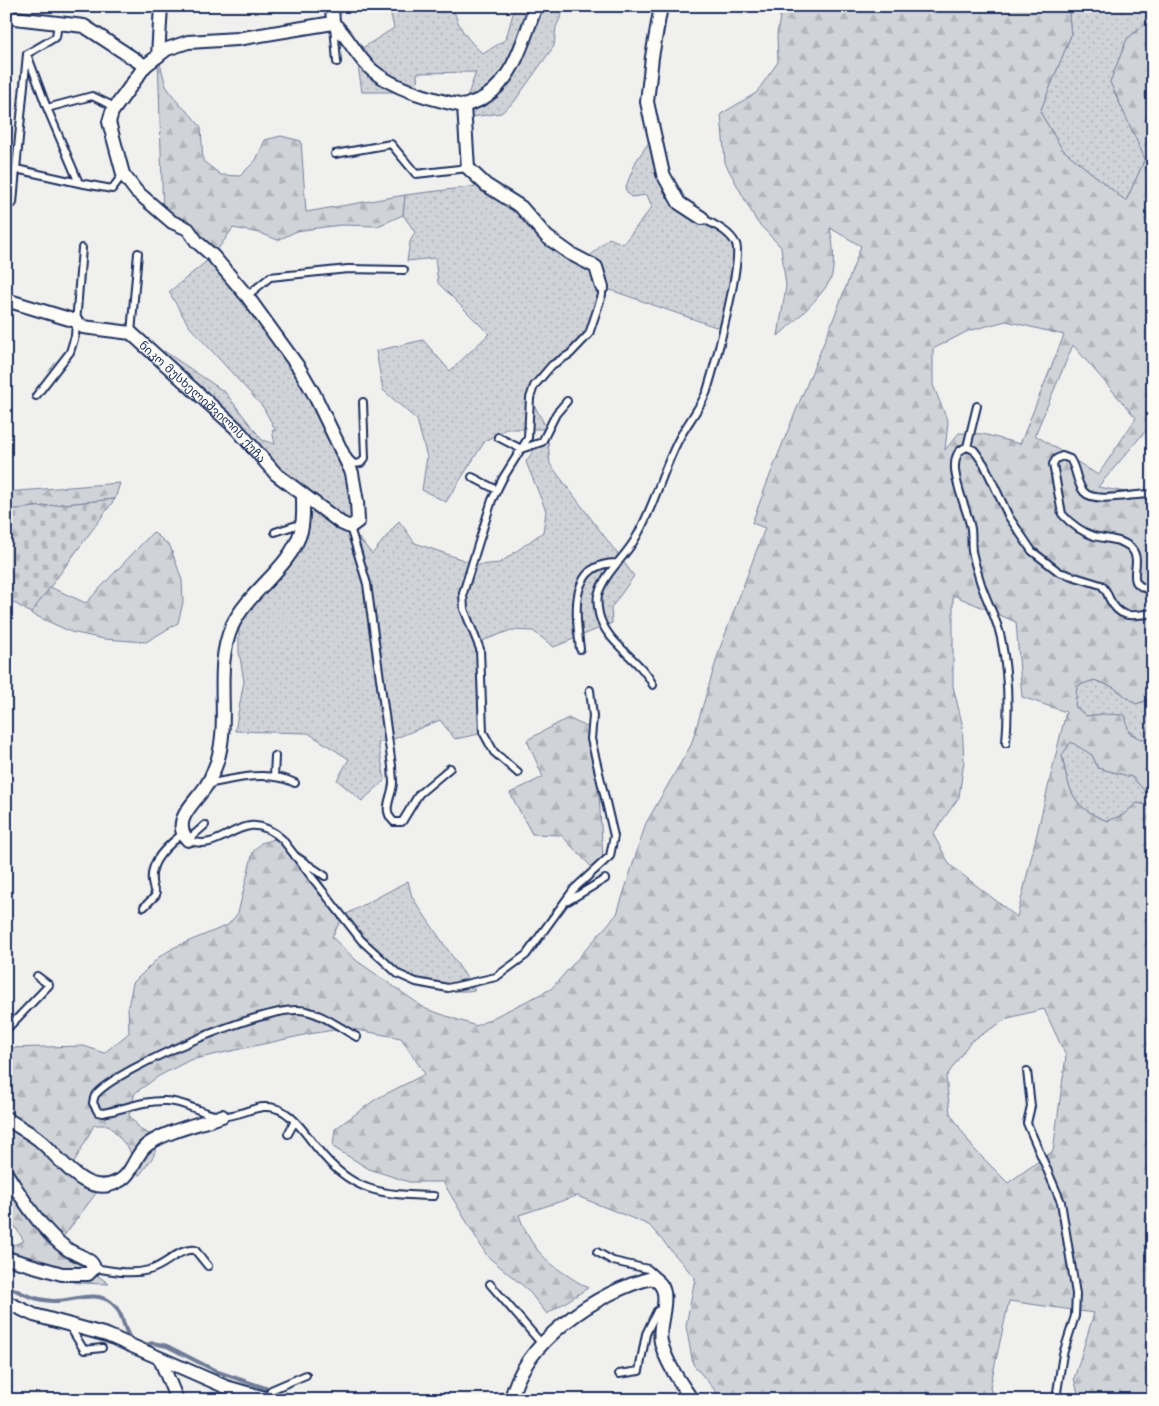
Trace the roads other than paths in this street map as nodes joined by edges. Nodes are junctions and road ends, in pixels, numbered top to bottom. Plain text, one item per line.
1 (161, 6) edge
2 (332, 6) edge
3 (536, 6) edge
4 (661, 6) edge
5 (6, 17) edge
6 (58, 23) junction
7 (334, 23) junction
8 (27, 54) junction
9 (158, 56) junction
10 (337, 62) dead end
11 (145, 66) junction
12 (464, 106) junction
13 (115, 107) junction
14 (47, 108) junction
15 (335, 154) dead end
16 (468, 168) junction
17 (16, 169) junction
18 (123, 174) junction
19 (79, 183) junction
20 (6, 202) edge
21 (702, 218) joint
22 (82, 248) dead end
23 (138, 253) dead end
24 (404, 270) dead end
25 (602, 287) joint
26 (248, 296) junction
27 (6, 300) edge
28 (76, 321) junction
29 (131, 333) junction
30 (36, 396) dead end
31 (567, 401) dead end
32 (363, 402) dead end
33 (977, 406) dead end
34 (498, 437) dead end
35 (967, 446) junction
36 (522, 449) junction
37 (343, 451) junction
38 (472, 477) dead end
39 (497, 490) junction
40 (1153, 494) edge
41 (303, 496) junction
42 (302, 523) junction
43 (350, 527) junction
44 (275, 532) dead end
45 (618, 563) junction
46 (1153, 590) edge
47 (1153, 613) edge
48 (580, 649) dead end
49 (654, 686) dead end
50 (590, 690) dead end
51 (1006, 743) dead end
52 (275, 756) dead end
53 (450, 768) dead end
54 (518, 773) dead end
55 (274, 777) junction
56 (295, 783) dead end
57 (208, 784) junction
58 (205, 825) dead end
59 (185, 837) junction
60 (292, 854) junction
61 (324, 876) dead end
62 (605, 879) dead end
63 (564, 902) junction
64 (144, 908) dead end
65 (37, 976) dead end
66 (6, 1030) edge
67 (357, 1037) dead end
68 (1027, 1071) dead end
69 (222, 1116) junction
70 (6, 1118) edge
71 (295, 1121) junction
72 (288, 1134) dead end
73 (6, 1173) edge
74 (434, 1196) dead end
75 (597, 1252) dead end
76 (6, 1258) edge
77 (208, 1266) dead end
78 (94, 1268) junction
79 (659, 1282) junction
80 (490, 1284) dead end
81 (6, 1302) edge
82 (664, 1308) junction
83 (70, 1327) junction
84 (542, 1344) junction
85 (102, 1348) dead end
86 (160, 1359) junction
87 (619, 1374) dead end
88 (306, 1375) dead end
89 (683, 1393) edge
90 (504, 1399) edge
91 (177, 1400) edge
92 (270, 1400) edge
93 (692, 1400) edge
94 (1060, 1400) edge

1 - 9 street
2 - 7 street
3 - 12 street
4 - 21 street
5 - 6 street
6 - 8 lane
6 - 11 street
7 - 9 street
7 - 10 lane
7 - 12 street
8 - 14 lane
8 - 17 lane
9 - 11 street
11 - 13 street
12 - 16 street
13 - 14 lane
13 - 18 street
14 - 19 lane
15 - 16 lane
16 - 25 street
17 - 19 lane
17 - 20 lane
18 - 19 lane
18 - 26 street
21 - 45 lane
22 - 28 lane
23 - 29 lane
24 - 26 lane
25 - 36 lane
26 - 37 street
27 - 28 street, ნიკო მუსხელიშვილის ქუჩა
28 - 29 street, ნიკო მუსხელიშვილის ქუჩა
28 - 30 lane
29 - 41 street, ნიკო მუსხელიშვილის ქუჩა
31 - 36 lane
32 - 37 lane
33 - 35 lane
34 - 36 lane
35 - 47 lane
35 - 51 lane
36 - 39 lane
37 - 43 street
38 - 39 lane
39 - 54 lane
40 - 46 lane
41 - 42 street
41 - 43 street, ნიკო მუსხელიშვილის ქუჩა
42 - 44 lane
42 - 57 street
43 - 53 lane
45 - 48 lane
45 - 49 lane
50 - 63 lane
52 - 55 lane
55 - 56 lane
55 - 57 lane
57 - 59 street
58 - 59 lane
59 - 60 lane
59 - 64 lane
60 - 61 lane
60 - 63 lane
62 - 63 lane
65 - 66 lane
67 - 69 lane
68 - 94 lane
69 - 70 street
69 - 71 lane
71 - 72 lane
71 - 74 lane
73 - 78 street
75 - 79 lane
76 - 78 street
77 - 78 lane
79 - 82 street
79 - 84 street
80 - 84 lane
81 - 83 street
82 - 87 lane
82 - 89 street
83 - 85 lane
83 - 86 street
84 - 90 street
86 - 91 street
86 - 92 street
88 - 92 lane
89 - 93 street

